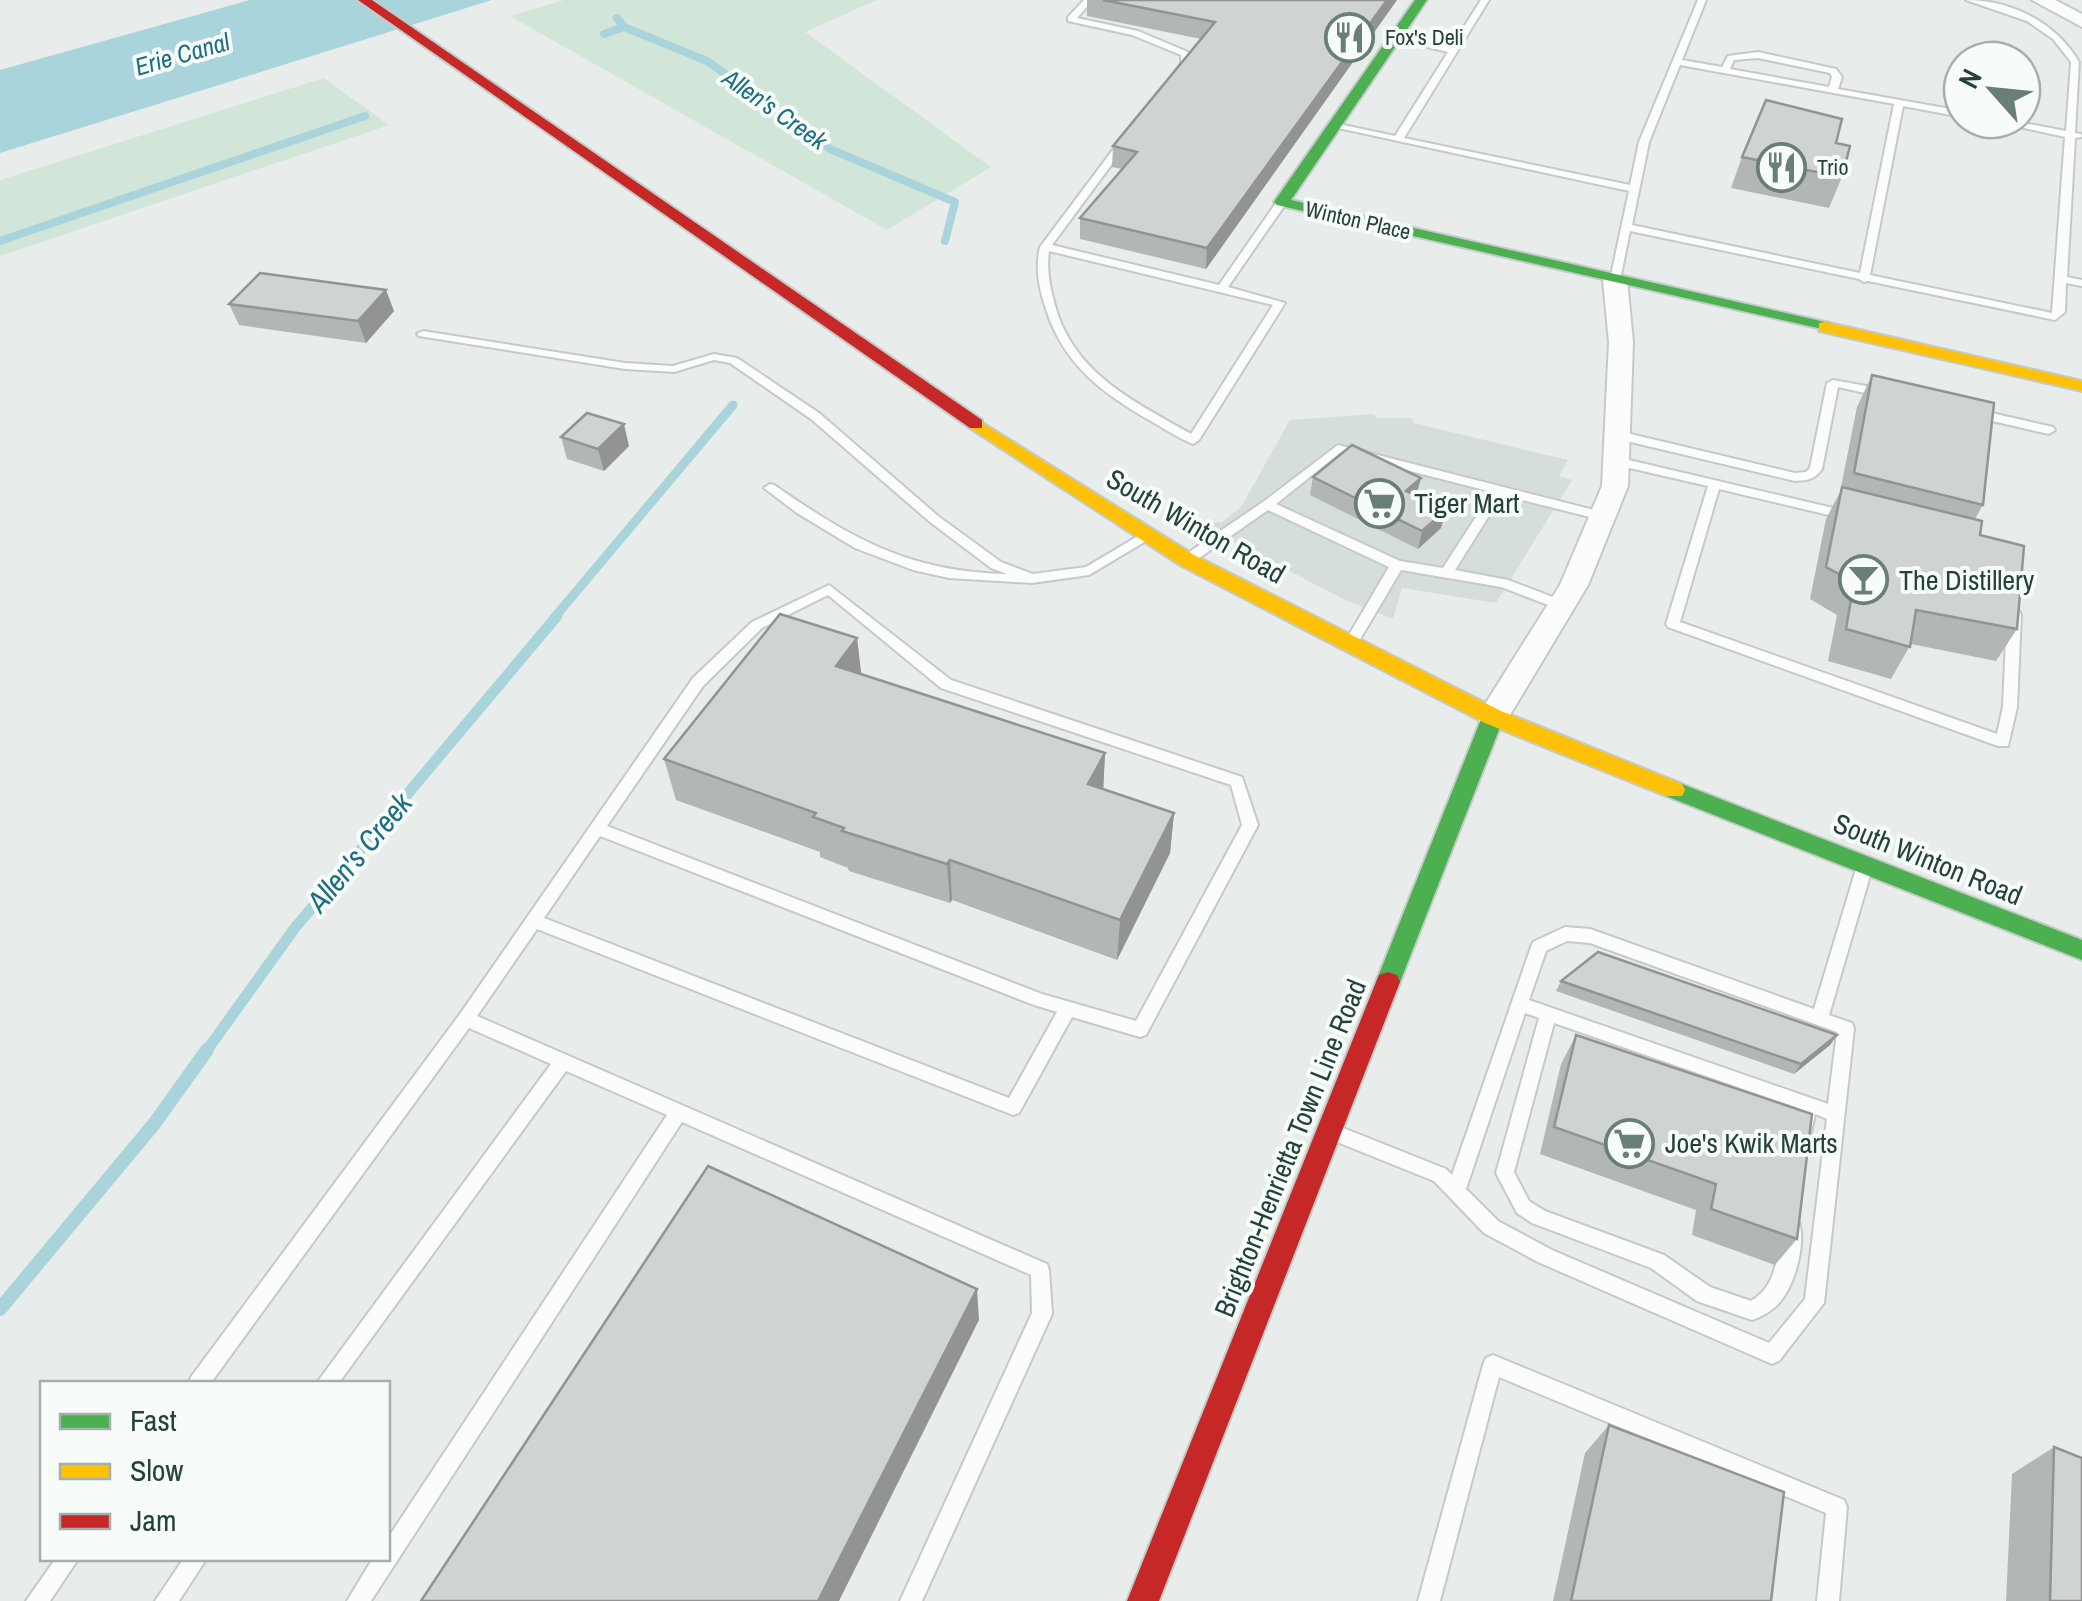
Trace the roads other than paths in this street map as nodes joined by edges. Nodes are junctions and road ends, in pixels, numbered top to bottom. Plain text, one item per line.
1 (364, 0) edge
2 (1090, 0) edge
3 (1421, 0) edge
4 (1485, 0) edge
5 (1702, 0) edge
6 (1970, 0) edge
7 (2041, 0) edge
8 (2082, 21) edge
9 (1395, 38) junction
10 (1454, 50) junction
11 (1677, 62) junction
12 (1726, 70) junction
13 (1173, 80) edge
14 (1833, 90) junction
15 (1899, 102) junction
16 (1942, 110) edge
17 (1137, 124) edge
18 (1334, 126) junction
19 (2042, 129) edge
20 (2077, 136) edge
21 (1398, 140) junction
22 (1634, 189) junction
23 (1282, 202) junction
24 (1625, 227) junction
25 (1045, 247) junction
26 (2062, 278) junction
27 (1864, 279) junction
28 (1615, 280) junction
29 (2082, 283) edge
30 (1222, 288) junction
31 (423, 334) dead end
32 (2082, 386) edge
33 (1905, 398) edge
34 (1960, 410) edge
35 (2049, 430) dead end
36 (1617, 448) junction
37 (1715, 484) junction
38 (770, 488) dead end
39 (1499, 490) junction
40 (1268, 505) junction
41 (1602, 516) junction
42 (1860, 519) edge
43 (1150, 535) junction
44 (1187, 560) junction
45 (1397, 566) junction
46 (1446, 574) junction
47 (1032, 579) junction
48 (2015, 596) edge
49 (1561, 605) junction
50 (1350, 645) junction
51 (1493, 717) junction
52 (596, 830) junction
53 (1865, 866) junction
54 (534, 922) junction
55 (2082, 950) edge
56 (1520, 1004) junction
57 (1068, 1008) junction
58 (1548, 1014) junction
59 (1820, 1018) junction
60 (466, 1019) junction
61 (563, 1062) junction
62 (1807, 1105) junction
63 (679, 1112) junction
64 (1836, 1114) junction
65 (1330, 1130) junction
66 (1800, 1159) edge
67 (1457, 1188) junction
68 (1794, 1214) edge
69 (200, 1381) edge
70 (328, 1381) edge
71 (390, 1552) edge
72 (66, 1561) edge
73 (195, 1561) edge
74 (384, 1561) edge
75 (37, 1601) edge
76 (166, 1601) edge
77 (358, 1601) edge
78 (910, 1601) edge
79 (1143, 1601) edge
80 (1429, 1601) edge
81 (1828, 1601) edge

1 - 43 main road, South Winton Road
2 - 13 lane
3 - 9 main road, Winton Place
4 - 10 lane
5 - 11 lane
6 - 20 lane
7 - 8 street
9 - 10 lane
9 - 18 main road, Winton Place
10 - 21 lane
11 - 12 lane
11 - 22 lane
12 - 14 lane
12 - 14 lane
14 - 15 lane
15 - 16 lane
15 - 27 lane
17 - 25 lane
18 - 21 lane
18 - 23 main road, Winton Place
19 - 20 lane
20 - 26 lane
21 - 22 lane
22 - 24 lane
23 - 28 main road, Winton Place
23 - 30 lane
24 - 27 lane
24 - 28 lane
25 - 30 lane
25 - 30 lane
26 - 27 lane
26 - 29 lane
28 - 32 main road, Winton Place
28 - 36 street
31 - 47 lane
33 - 36 lane
34 - 35 lane
36 - 37 lane
36 - 41 street
37 - 42 lane
37 - 48 lane
38 - 47 lane
39 - 40 lane
39 - 41 lane
39 - 46 lane
40 - 44 lane
40 - 45 lane
41 - 49 street
43 - 44 main road, South Winton Road
43 - 47 lane
44 - 50 main road, South Winton Road
45 - 46 lane
45 - 50 lane
46 - 49 lane
49 - 51 street
50 - 51 main road, South Winton Road
51 - 53 main road, South Winton Road
51 - 65 main road, Brighton-Henrietta Town Line Road
52 - 54 lane
52 - 57 lane
52 - 57 lane
53 - 55 main road, South Winton Road
53 - 59 lane
54 - 57 lane
54 - 60 lane
56 - 58 lane
56 - 59 lane
56 - 67 lane
58 - 62 lane
58 - 68 lane
59 - 64 lane
60 - 61 lane
60 - 69 lane
61 - 63 lane
61 - 70 lane
62 - 64 lane
62 - 66 lane
63 - 71 lane
63 - 78 lane
64 - 67 lane
65 - 67 lane
65 - 79 main road, Brighton-Henrietta Town Line Road
72 - 75 lane
73 - 76 lane
74 - 77 lane
80 - 81 lane

